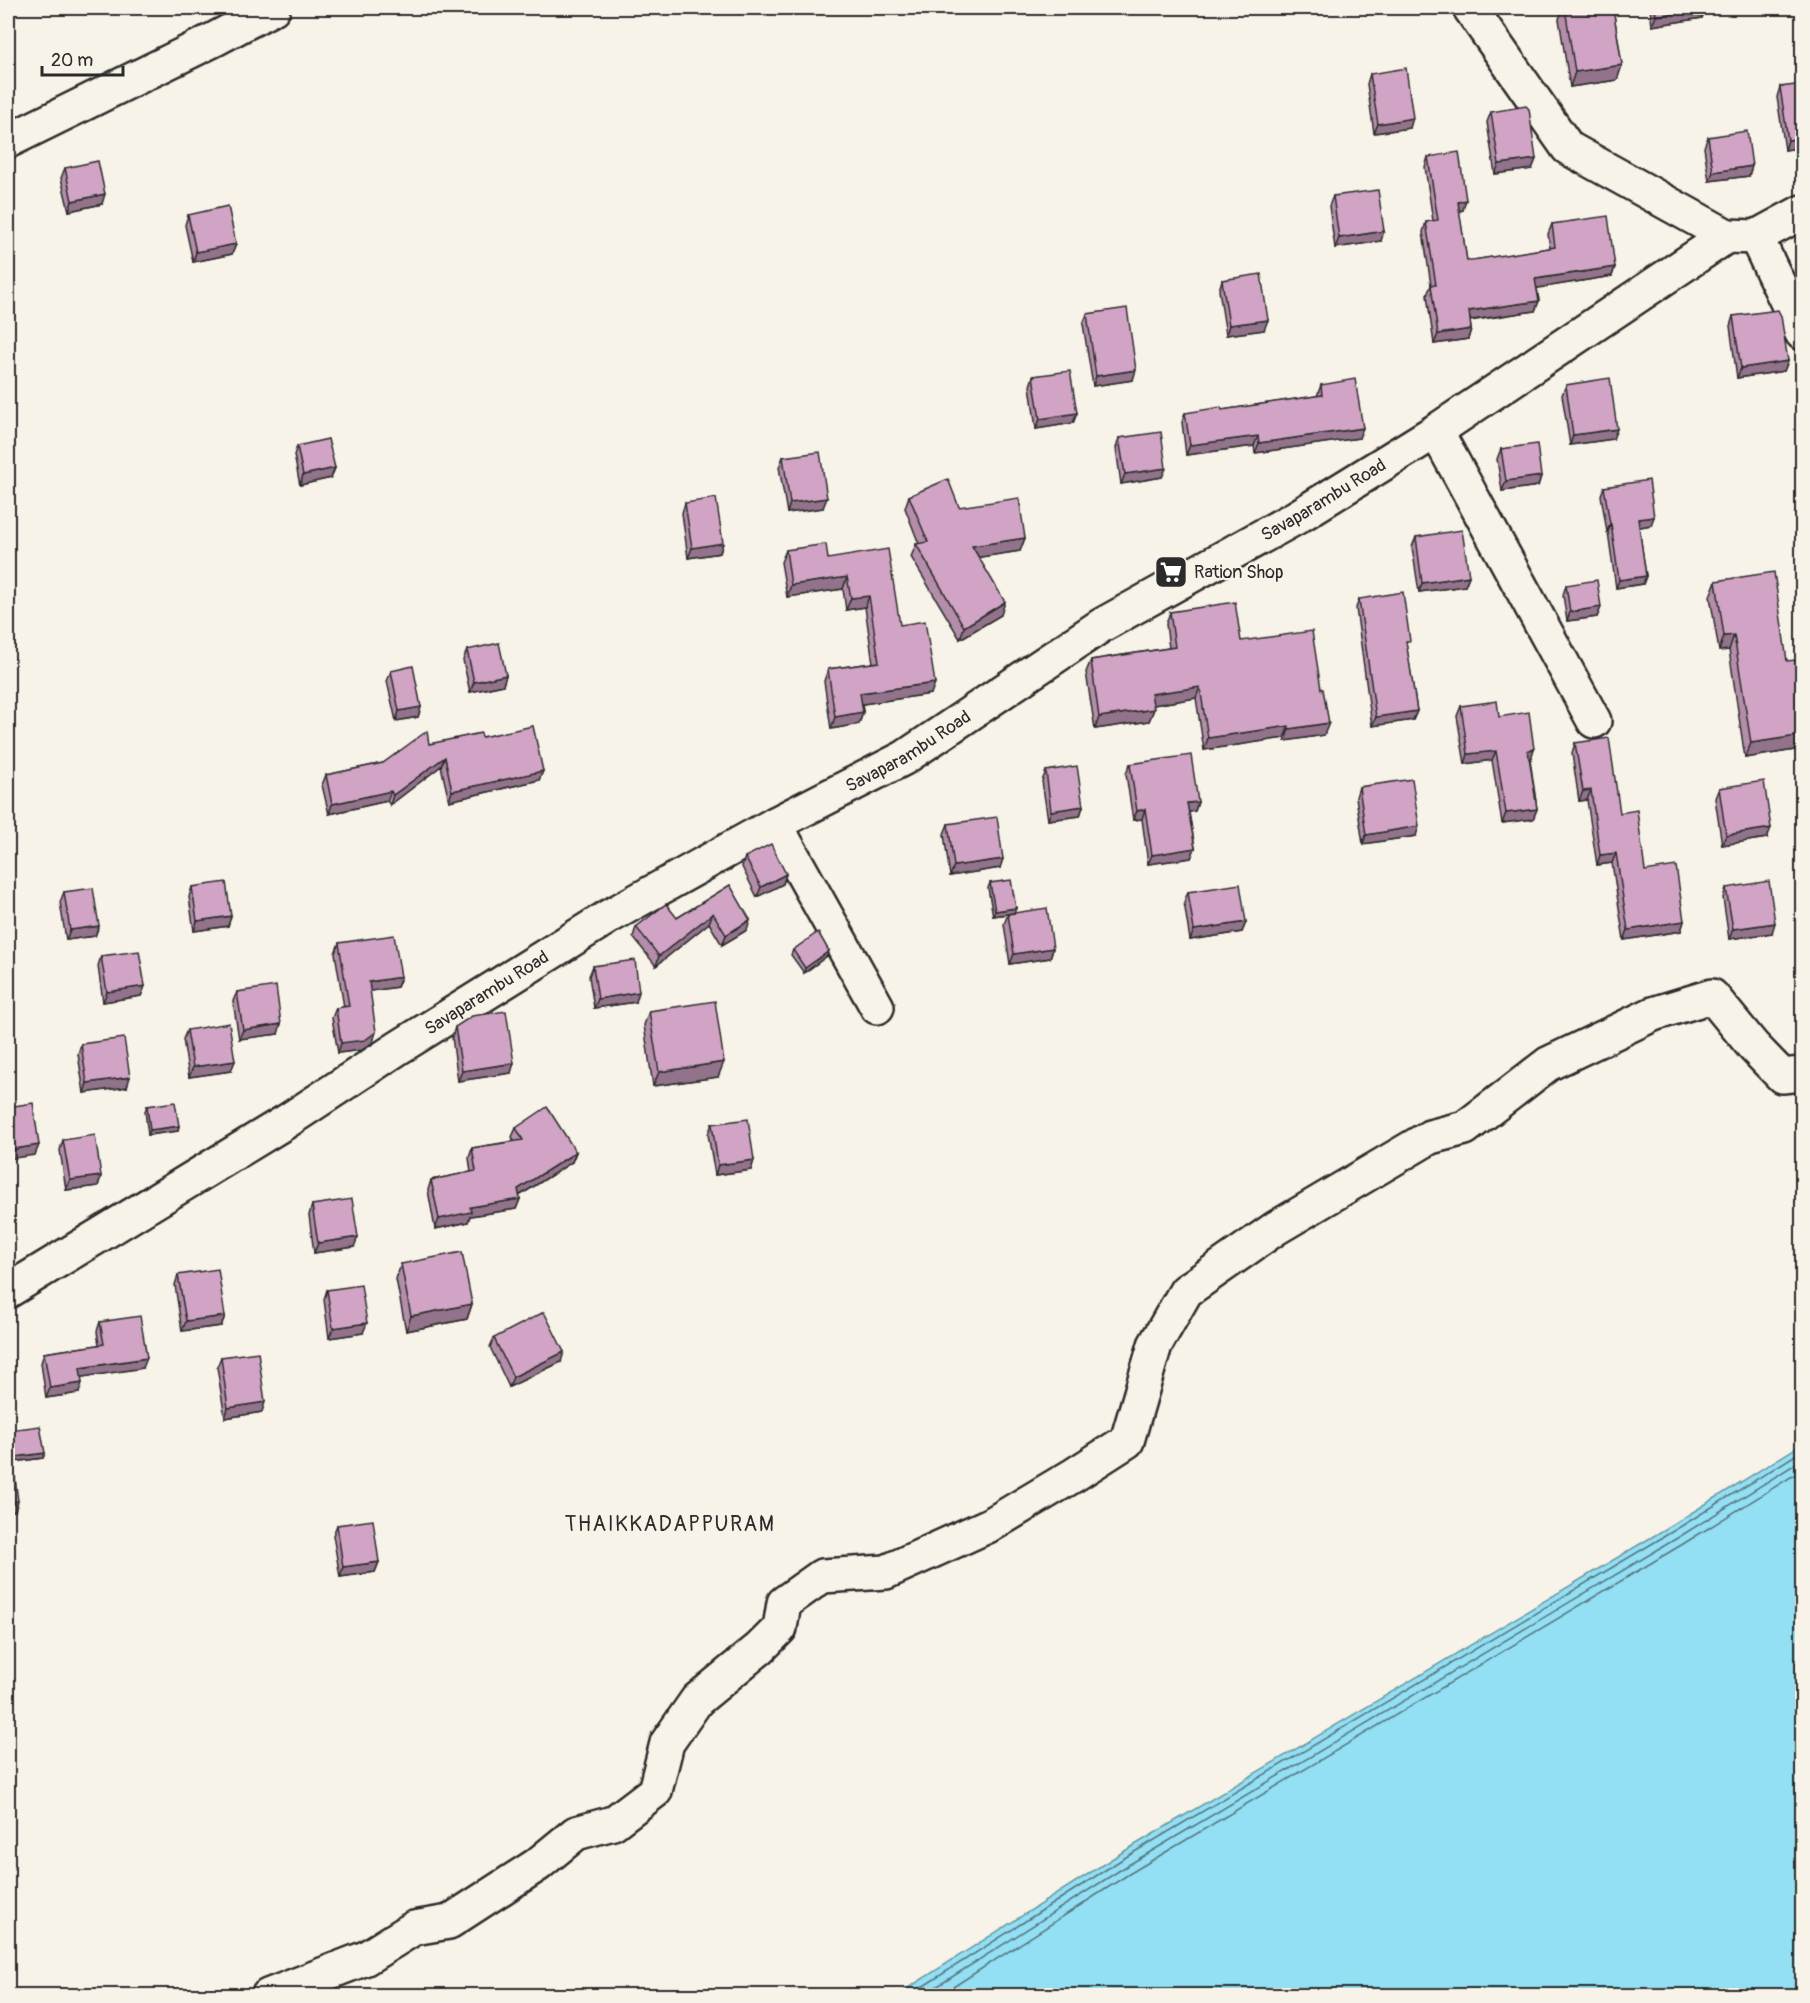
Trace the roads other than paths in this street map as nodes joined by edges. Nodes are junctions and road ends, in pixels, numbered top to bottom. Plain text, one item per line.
1 (273, 8) edge
2 (1470, 8) edge
3 (8, 141) edge
4 (1803, 212) edge
5 (1742, 236) junction
6 (1803, 333) edge
7 (1436, 431) junction
8 (1594, 721) dead end
9 (776, 824) junction
10 (877, 1007) dead end
11 (1803, 1074) edge
12 (8, 1291) edge
13 (268, 1995) edge

1 - 3 street
2 - 5 street
4 - 5 street, Savaparambu Road
5 - 6 street
5 - 7 street, Savaparambu Road
7 - 8 street
7 - 9 street, Savaparambu Road
9 - 10 street
9 - 12 street, Savaparambu Road
11 - 13 street

